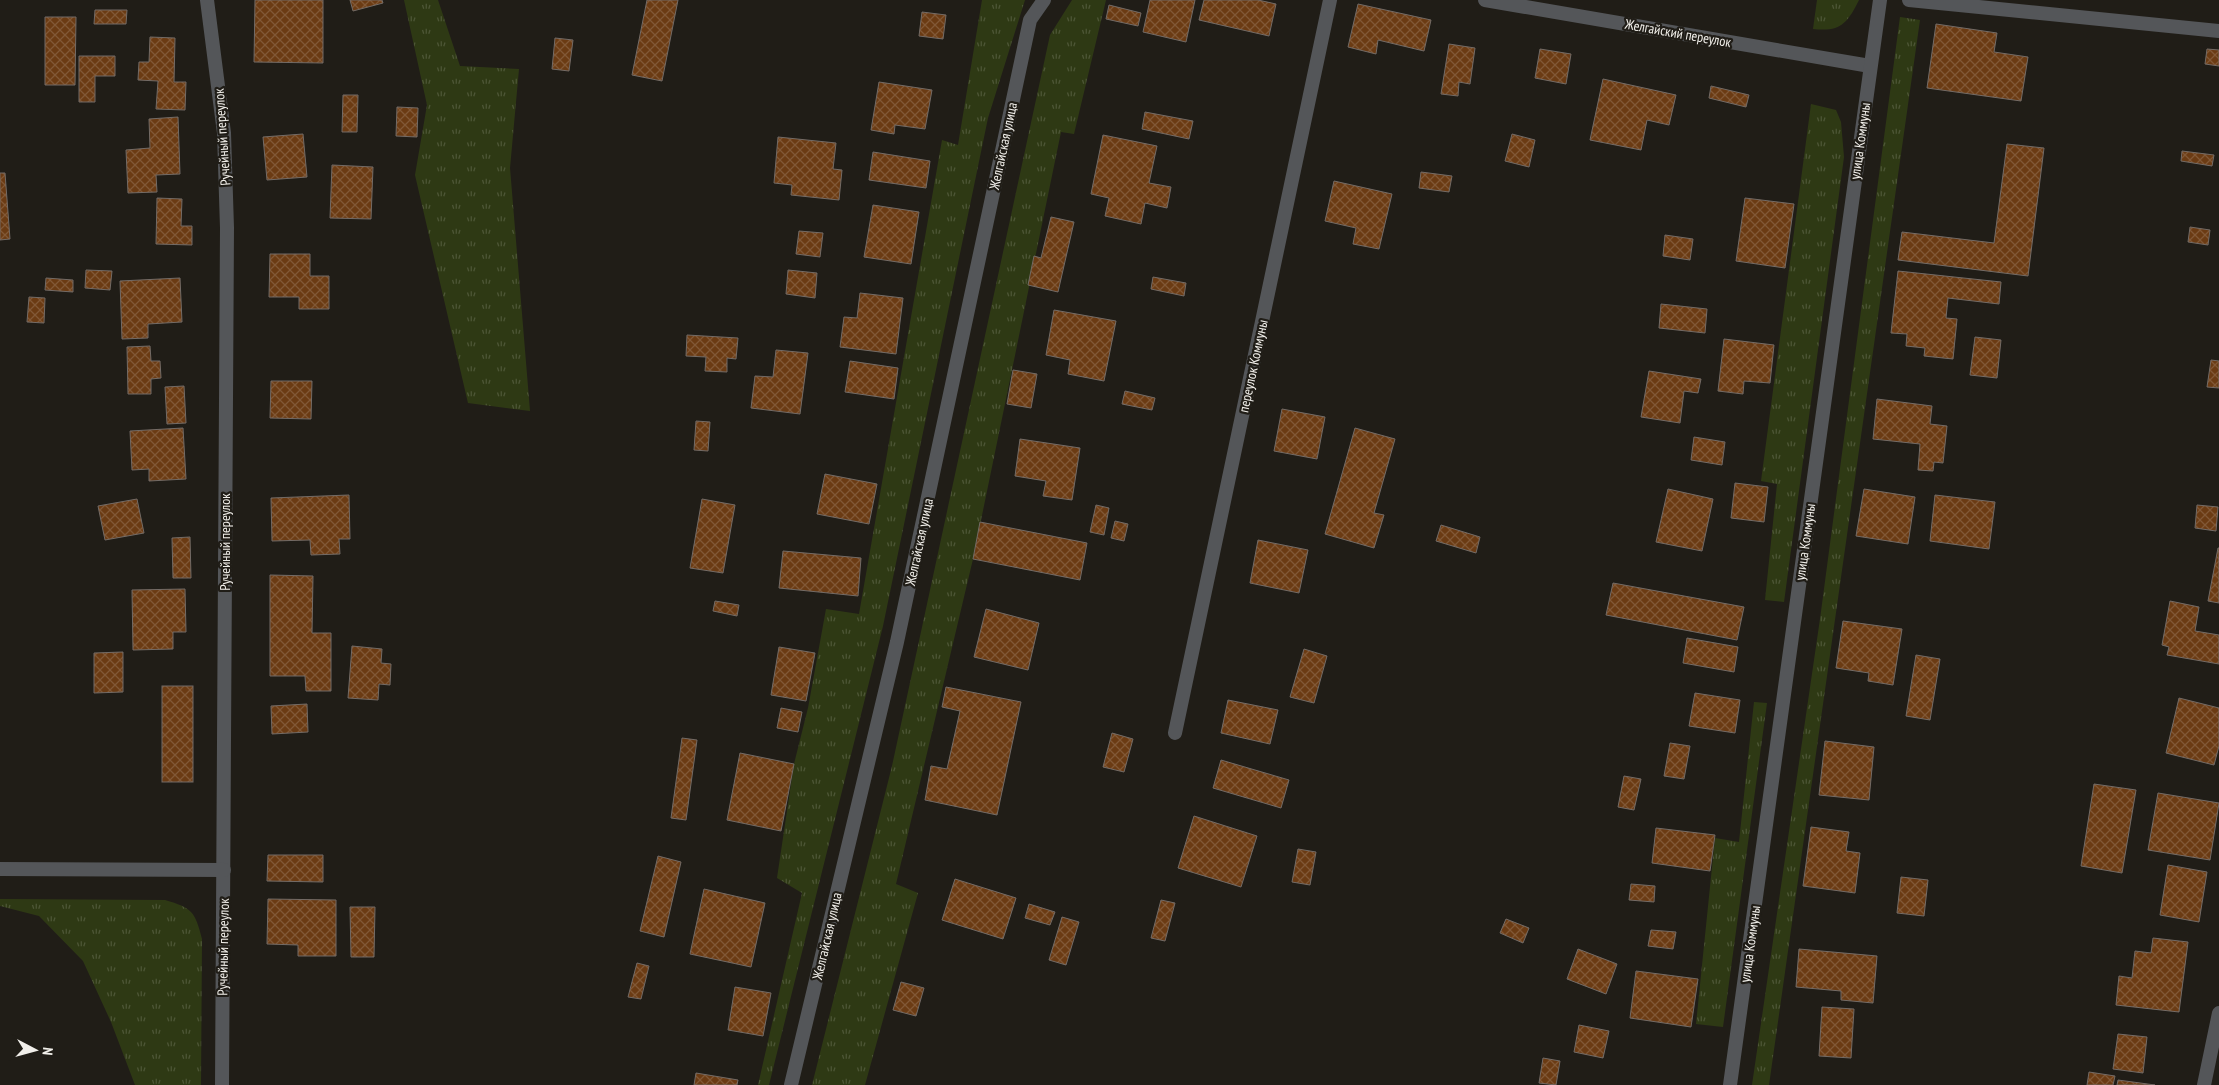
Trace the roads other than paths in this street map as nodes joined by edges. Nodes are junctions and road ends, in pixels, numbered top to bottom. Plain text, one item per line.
1 (207, 0) edge
2 (1044, 0) edge
3 (1330, 0) edge
4 (1486, 0) edge
5 (1880, 0) edge
6 (1909, 0) edge
7 (2219, 32) edge
8 (1870, 66) junction
9 (1176, 733) dead end
10 (0, 869) edge
11 (224, 870) junction
12 (2219, 1013) edge
13 (222, 1085) edge
14 (792, 1085) edge
15 (1730, 1085) edge
16 (2204, 1085) edge

1 - 11 street, Ручейный переулок
2 - 14 street, Желгайская улица
3 - 9 street, переулок Коммуны
4 - 8 street, Желгайский переулок
5 - 8 street, улица Коммуны
6 - 7 street
8 - 15 street, улица Коммуны
10 - 11 street
11 - 13 street, Ручейный переулок
12 - 16 street

